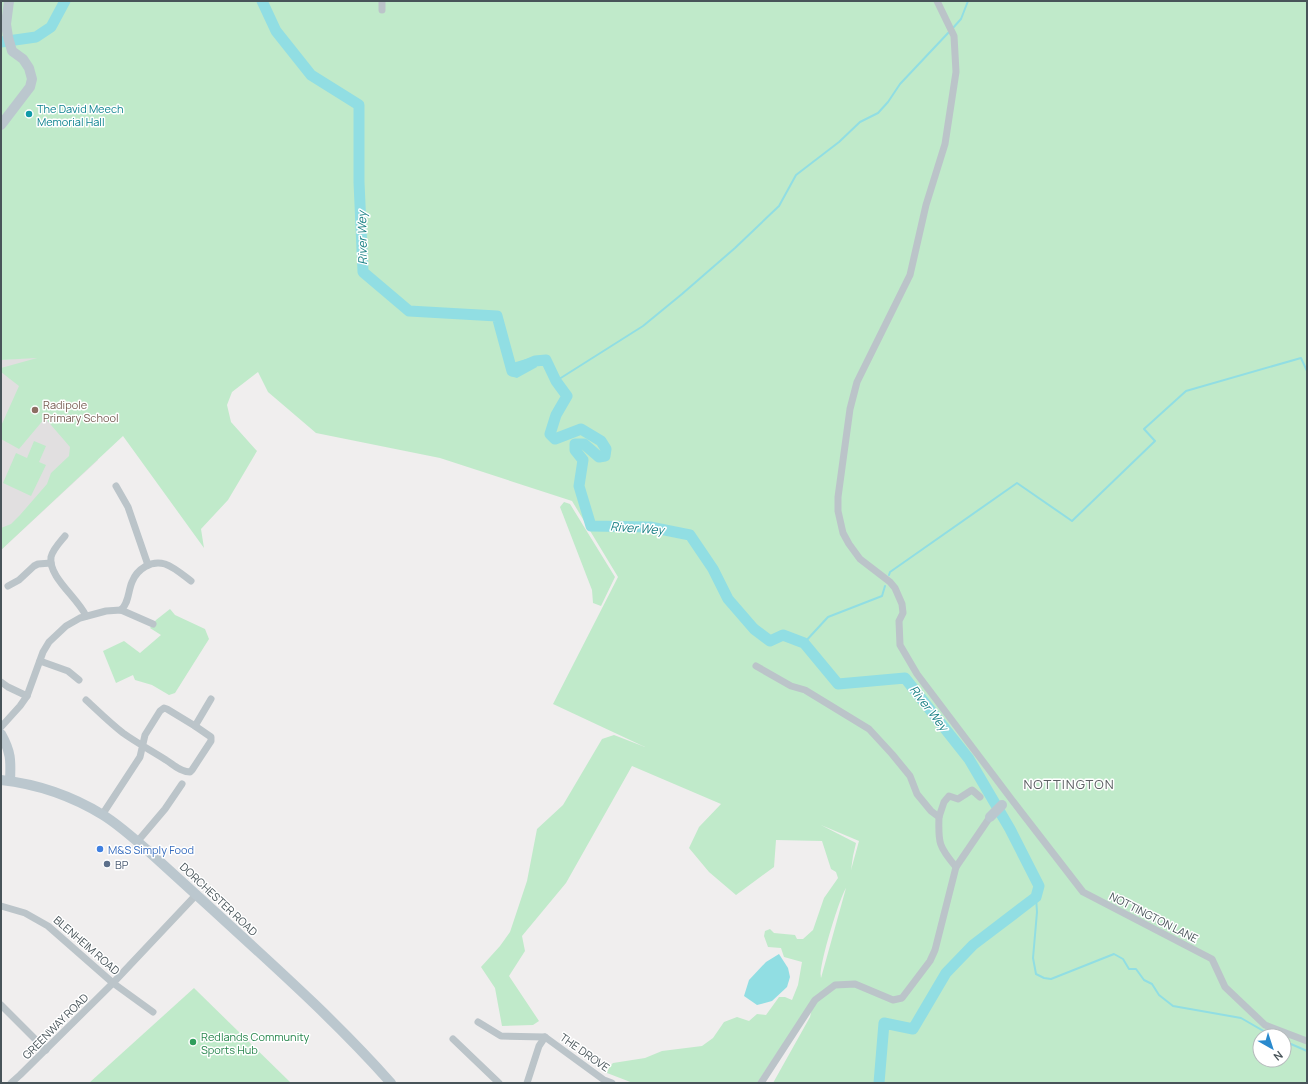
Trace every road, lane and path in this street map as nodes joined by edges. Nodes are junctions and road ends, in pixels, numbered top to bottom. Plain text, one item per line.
1 (9, 1) edge
2 (382, 1) edge
3 (937, 1) edge
4 (382, 10) dead end
5 (1, 125) edge
6 (116, 486) dead end
7 (65, 536) dead end
8 (51, 563) junction
9 (148, 565) junction
10 (191, 581) dead end
11 (8, 586) dead end
12 (121, 610) junction
13 (86, 616) junction
14 (153, 624) dead end
15 (40, 661) junction
16 (756, 666) dead end
17 (79, 680) dead end
18 (1, 682) edge
19 (27, 696) junction
20 (211, 699) dead end
21 (86, 700) dead end
22 (195, 726) junction
23 (1, 727) edge
24 (1, 734) edge
25 (143, 745) junction
26 (6, 781) edge
27 (182, 784) dead end
28 (980, 797) dead end
29 (1012, 800) junction
30 (1002, 805) joint
31 (102, 814) junction
32 (939, 817) junction
33 (990, 817) joint
34 (137, 842) junction
35 (956, 867) junction
36 (196, 895) junction
37 (1, 906) edge
38 (113, 983) junction
39 (1, 1005) edge
40 (153, 1012) dead end
41 (478, 1022) dead end
42 (545, 1037) junction
43 (453, 1039) dead end
44 (1307, 1041) edge
45 (46, 1050) junction
46 (11, 1083) edge
47 (391, 1083) edge
48 (499, 1083) edge
49 (527, 1083) edge
50 (612, 1083) edge
51 (761, 1083) edge

1 - 5 main road
2 - 4 street
3 - 29 street, NOTTINGTON LANE
6 - 9 street
7 - 8 street
8 - 11 street
8 - 13 street
9 - 10 street
9 - 12 street
12 - 13 street
12 - 14 street
13 - 15 street
15 - 17 street
15 - 19 street
16 - 32 street
18 - 19 street
19 - 23 street
20 - 22 street
21 - 25 street
22 - 25 street
22 - 25 street
24 - 26 main road
25 - 31 street
26 - 31 main road, DORCHESTER ROAD
27 - 34 street
28 - 32 street
29 - 30 street
29 - 44 street, NOTTINGTON LANE
30 - 33 main road
31 - 34 main road, DORCHESTER ROAD
32 - 35 street
33 - 35 street
34 - 36 main road, DORCHESTER ROAD
35 - 51 street
36 - 38 street, GREENWAY ROAD
36 - 47 main road, DORCHESTER ROAD
37 - 38 street, BLENHEIM ROAD
38 - 40 street, BLENHEIM ROAD
38 - 45 street, GREENWAY ROAD
39 - 45 street
41 - 42 street, THE DROVE
42 - 49 street
42 - 50 street, THE DROVE
43 - 48 street
45 - 46 street, GREENWAY ROAD

